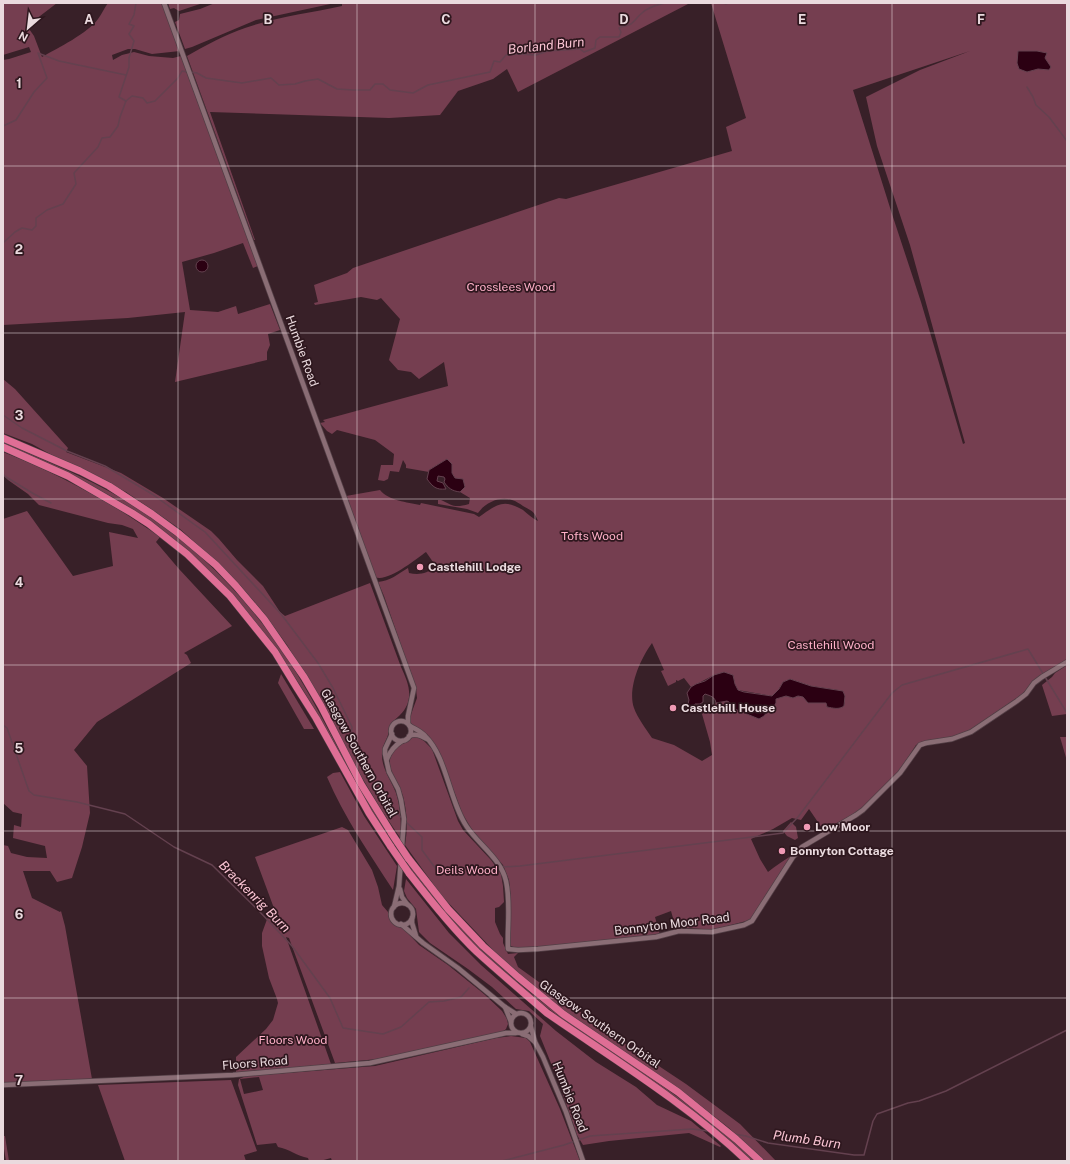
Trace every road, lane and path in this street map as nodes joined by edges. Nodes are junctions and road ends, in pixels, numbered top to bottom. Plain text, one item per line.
1 (164, 3) edge
2 (3, 438) edge
3 (3, 447) edge
4 (1067, 662) edge
5 (410, 707) junction
6 (399, 721) junction
7 (409, 725) junction
8 (392, 734) junction
9 (409, 736) junction
10 (402, 741) junction
11 (431, 743) junction
12 (387, 762) junction
13 (400, 886) junction
14 (409, 906) junction
15 (394, 907) junction
16 (412, 917) junction
17 (402, 924) junction
18 (417, 937) junction
19 (505, 1007) junction
20 (516, 1014) junction
21 (511, 1022) junction
22 (531, 1027) junction
23 (512, 1028) junction
24 (516, 1032) junction
25 (506, 1033) junction
26 (522, 1034) junction
27 (535, 1042) junction
28 (3, 1086) edge
29 (583, 1161) edge
30 (747, 1161) edge
31 (760, 1161) edge

1 - 5 street, Humbie Road
2 - 31 highway, Glasgow Southern Orbital, bridge
3 - 30 highway, Glasgow Southern Orbital, bridge
4 - 11 street, Bonnyton Moor Road
5 - 6 street, Humbie Road
5 - 7 street, Humbie Road
6 - 7 street
6 - 8 street, Humbie Road
7 - 9 street, Humbie Road
7 - 11 street
8 - 10 street
8 - 12 street, Humbie Road
9 - 10 street
9 - 11 street
10 - 12 street
12 - 13 street, Humbie Road
13 - 14 street, Humbie Road
13 - 15 street, Humbie Road
14 - 15 street
14 - 16 street
15 - 17 street
16 - 17 street
16 - 18 street
17 - 18 street
18 - 19 street
19 - 20 street
19 - 21 street
20 - 21 street
20 - 22 street
21 - 23 street
22 - 26 street
22 - 27 street, Humbie Road
23 - 24 street
23 - 25 street, Floors Road
24 - 25 street, Floors Road
24 - 26 street
25 - 28 street, Floors Road
26 - 27 street
27 - 29 street, Humbie Road

